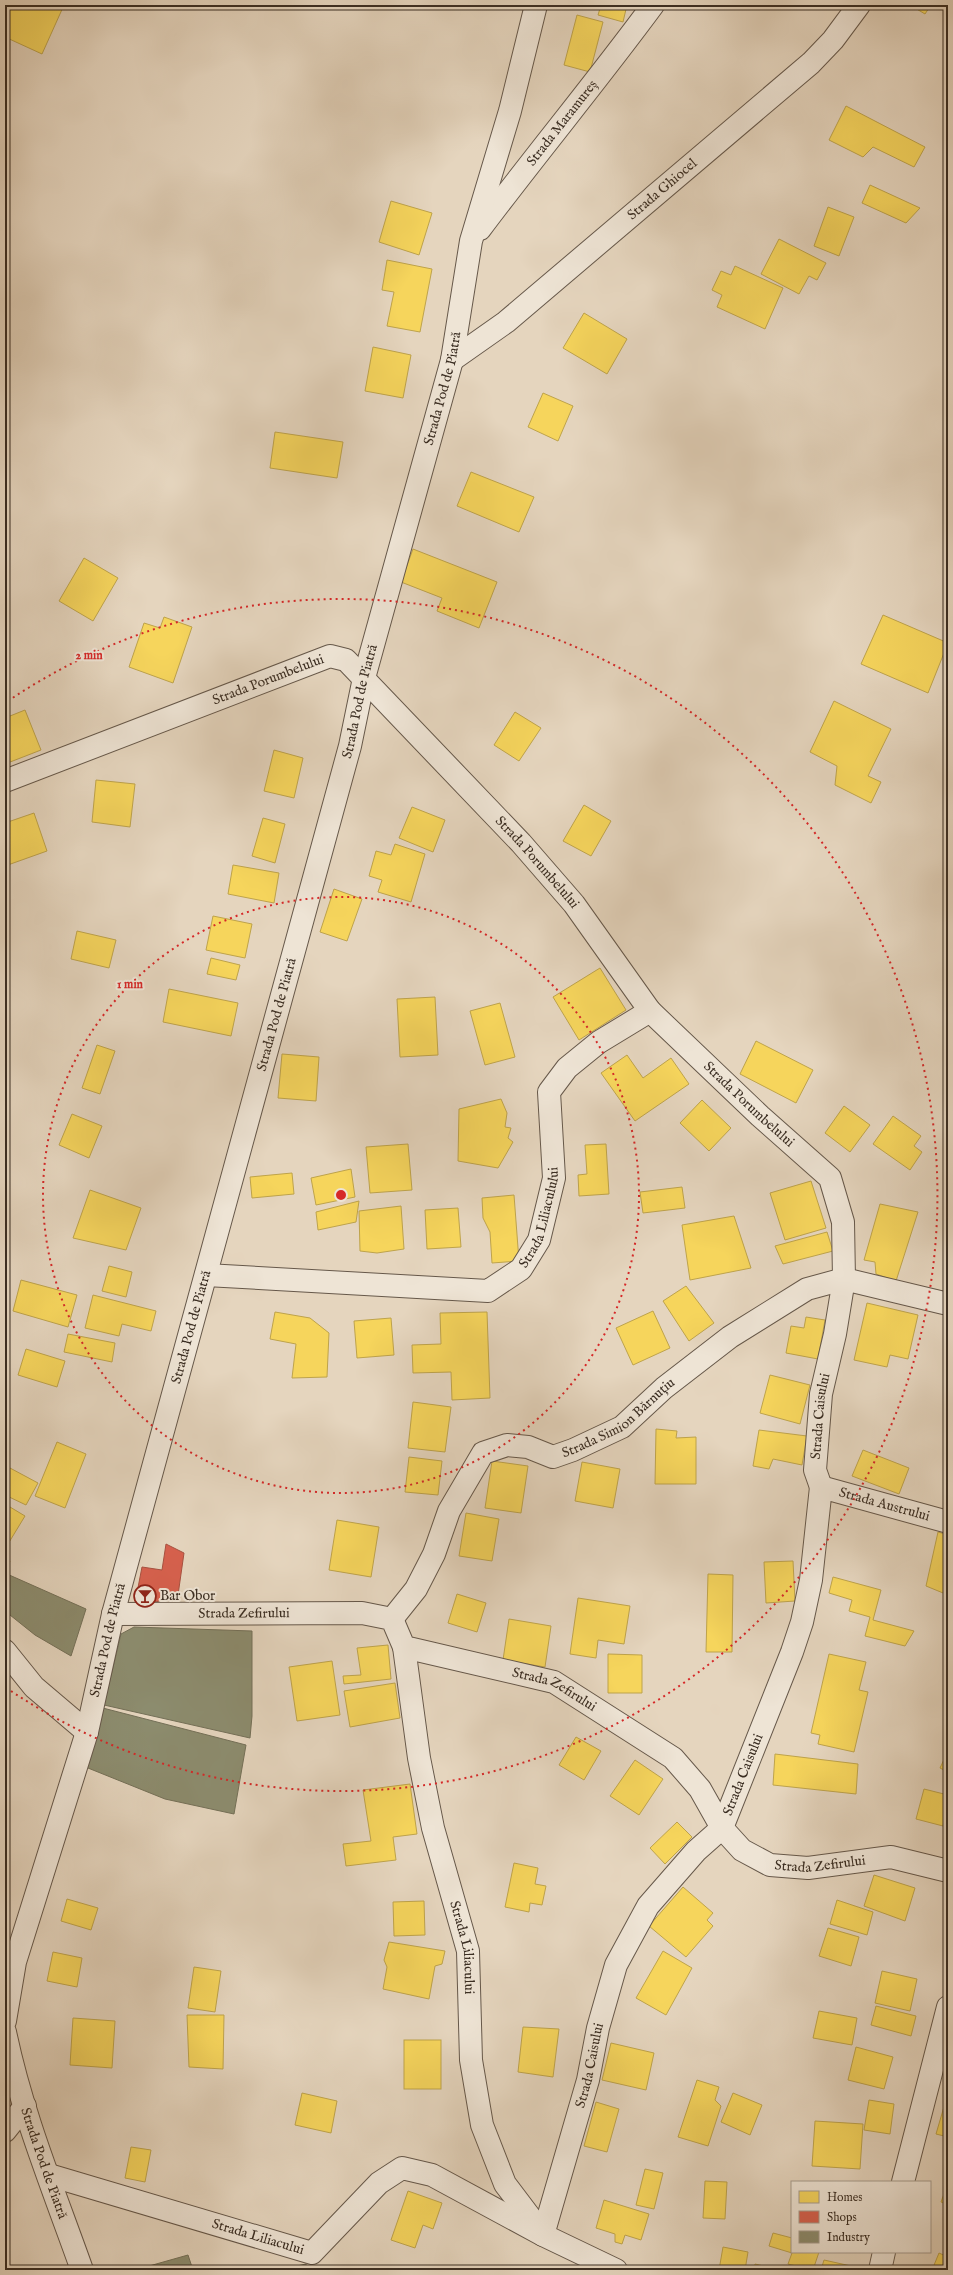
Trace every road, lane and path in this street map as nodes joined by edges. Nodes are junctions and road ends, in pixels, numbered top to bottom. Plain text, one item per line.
1 (536, 5) edge
2 (653, 5) edge
3 (859, 5) edge
4 (471, 241) junction
5 (452, 360) junction
6 (364, 678) junction
7 (5, 781) edge
8 (650, 1012) junction
9 (206, 1275) junction
10 (844, 1279) junction
11 (948, 1304) edge
12 (821, 1487) junction
13 (948, 1522) edge
14 (113, 1614) junction
15 (392, 1619) junction
16 (404, 1647) junction
17 (5, 1651) edge
18 (87, 1732) junction
19 (722, 1828) junction
20 (948, 1871) edge
21 (948, 2007) edge
22 (5, 2021) edge
23 (5, 2032) edge
24 (25, 2106) junction
25 (5, 2131) edge
26 (49, 2175) junction
27 (902, 2181) edge
28 (543, 2235) junction
29 (884, 2253) edge
30 (82, 2270) edge
31 (616, 2270) edge
32 (880, 2270) edge

1 - 4 street, Strada Pod de Piatră
2 - 4 street, Strada Maramureș
3 - 5 street, Strada Ghiocel
4 - 5 street, Strada Pod de Piatră
5 - 6 street, Strada Pod de Piatră
6 - 7 street, Strada Porumbelului
6 - 8 street, Strada Porumbelului
6 - 9 street, Strada Pod de Piatră
8 - 9 street, Strada Liliaculului
8 - 10 street, Strada Porumbelului
9 - 14 street, Strada Pod de Piatră
10 - 11 street
10 - 12 street, Strada Caisului
10 - 15 street, Strada Simion Bărnuțiu
12 - 13 street, Strada Austrului
12 - 19 street, Strada Caisului
14 - 15 street, Strada Zefirului
14 - 18 street, Strada Pod de Piatră
15 - 16 street
16 - 19 street, Strada Zefirului
16 - 28 street, Strada Liliacului
17 - 18 street
18 - 22 street, Strada Pod de Piatră
19 - 20 street, Strada Zefirului
19 - 28 street, Strada Caisului
21 - 27 street
23 - 24 street, Strada Pod de Piatră
24 - 25 street
24 - 26 street, Strada Pod de Piatră
26 - 28 street, Strada Liliacului
26 - 30 street, Strada Pod de Piatră
28 - 31 street, Strada Liliacului
29 - 32 street

